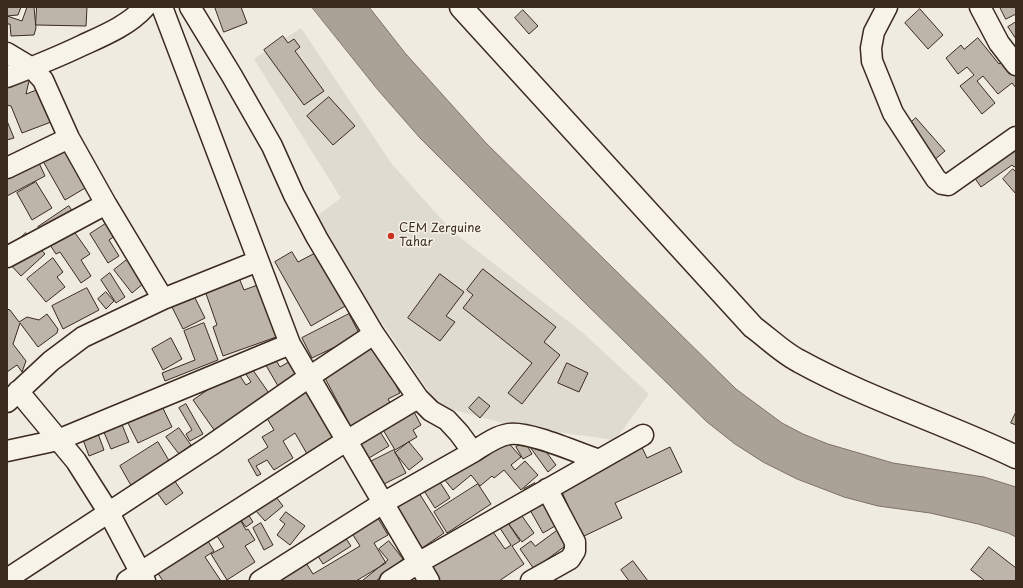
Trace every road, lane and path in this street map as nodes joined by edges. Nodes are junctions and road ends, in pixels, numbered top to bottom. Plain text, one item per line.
1 (146, 7) edge
2 (190, 7) edge
3 (461, 7) edge
4 (887, 7) edge
5 (980, 7) edge
6 (7, 53) edge
7 (1016, 65) edge
8 (32, 68) junction
9 (7, 77) edge
10 (1016, 137) edge
11 (69, 138) junction
12 (7, 168) edge
13 (106, 204) junction
14 (7, 257) edge
15 (258, 261) junction
16 (162, 299) junction
17 (374, 334) junction
18 (290, 344) junction
19 (308, 377) junction
20 (13, 396) edge
21 (418, 398) junction
22 (643, 434) dead end
23 (58, 440) junction
24 (346, 440) junction
25 (7, 451) edge
26 (473, 452) junction
27 (1016, 457) edge
28 (599, 460) junction
29 (547, 489) junction
30 (383, 503) junction
31 (109, 513) junction
32 (418, 563) junction
33 (137, 578) edge
34 (7, 579) edge
35 (260, 581) edge
36 (390, 581) edge
37 (429, 581) edge
38 (531, 581) edge

1 - 8 street
1 - 15 street
2 - 17 street
3 - 27 main road
4 - 10 street
5 - 7 street
6 - 8 street
8 - 9 street
8 - 11 street
11 - 12 street
11 - 13 street
13 - 14 street
13 - 16 street
15 - 16 street
15 - 18 street
16 - 20 street
17 - 19 street
17 - 21 street
18 - 19 street
18 - 23 street
19 - 24 street
19 - 31 street
20 - 23 street
21 - 24 street
21 - 26 street
22 - 28 street
23 - 25 street
23 - 31 street
24 - 30 street
24 - 33 street
26 - 28 street
26 - 30 street
28 - 29 street
29 - 32 street
29 - 38 street
30 - 32 street
30 - 35 street
31 - 33 street
31 - 34 street
32 - 36 street
32 - 37 street

